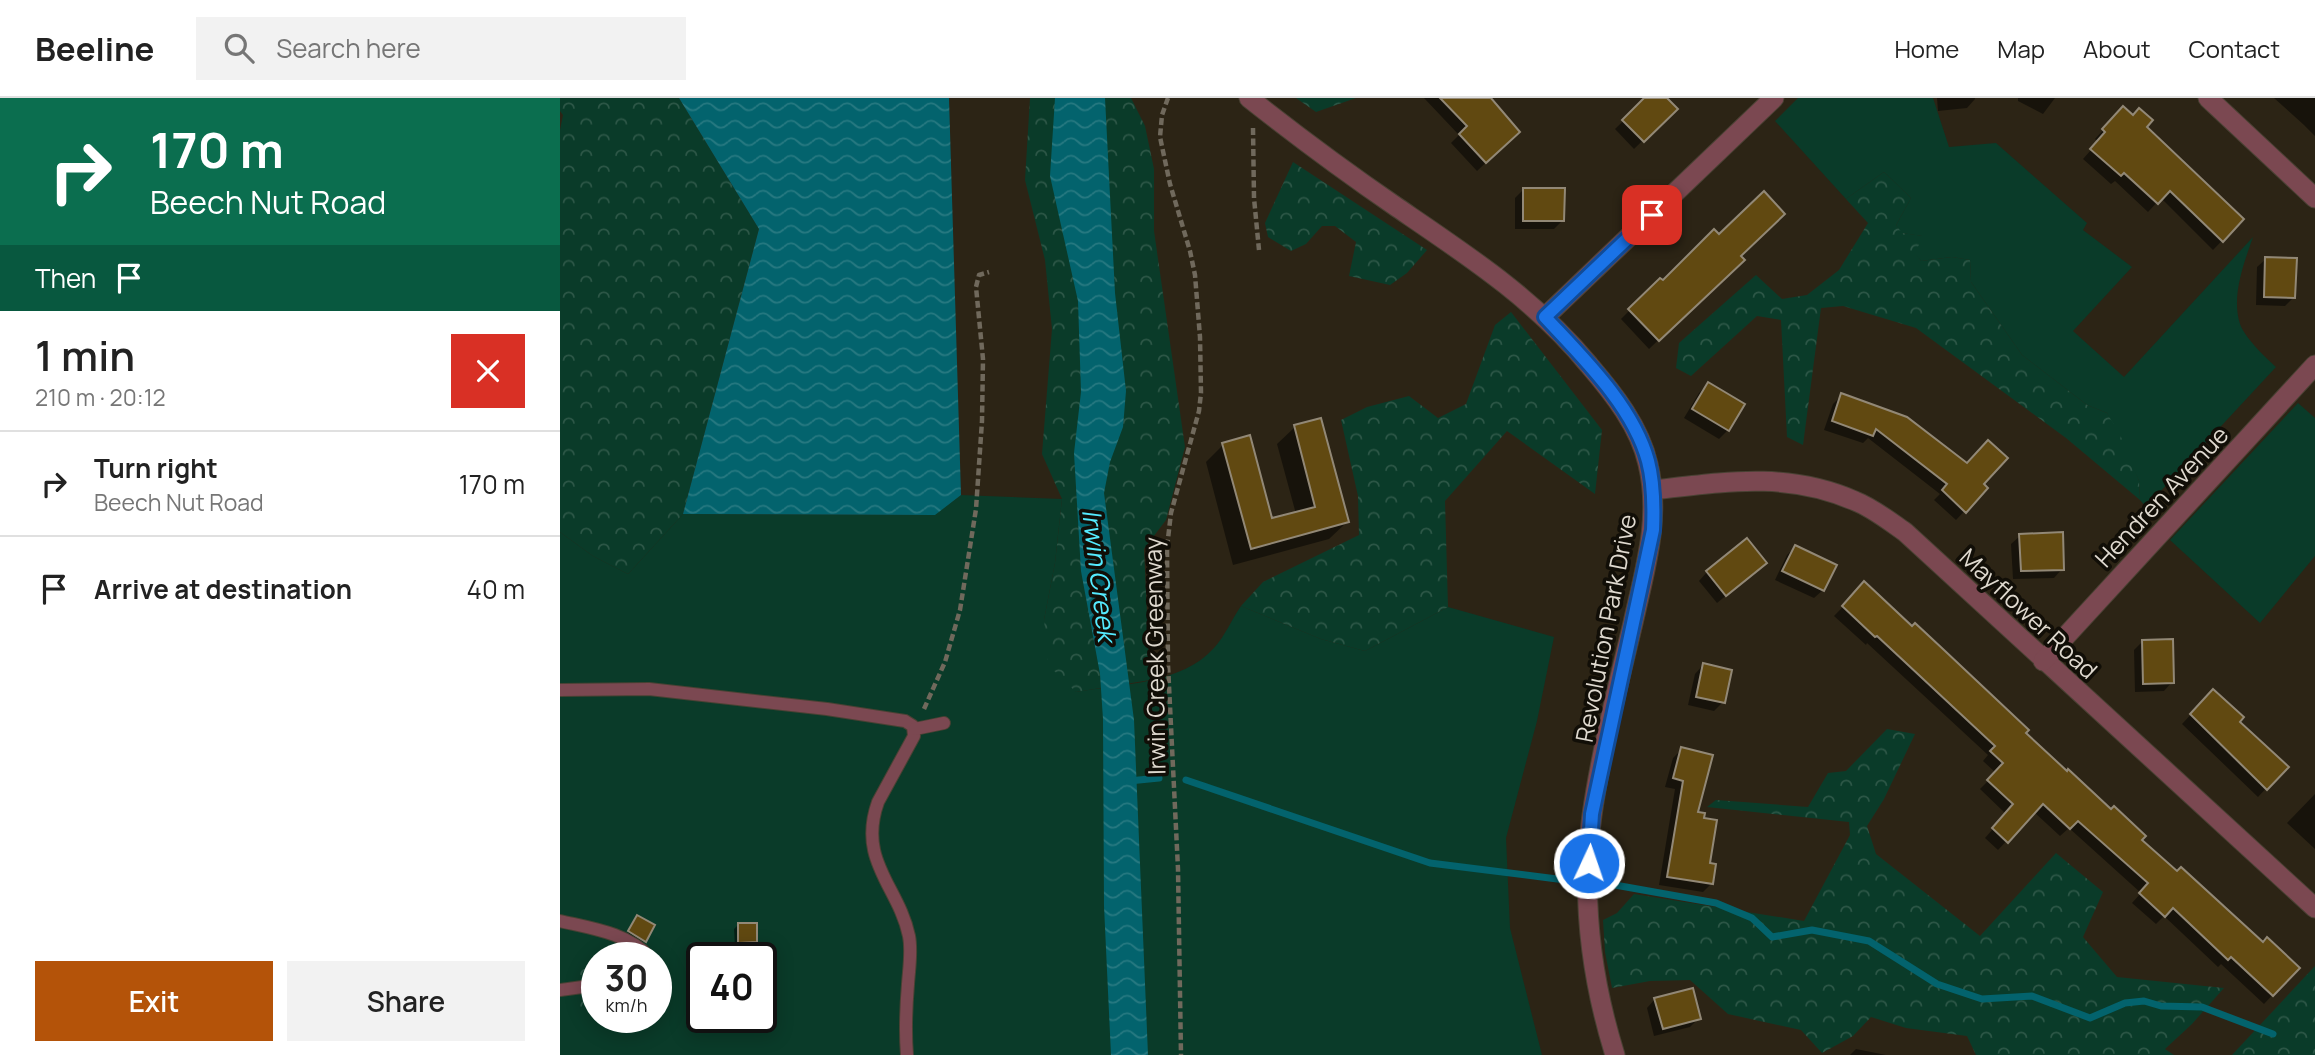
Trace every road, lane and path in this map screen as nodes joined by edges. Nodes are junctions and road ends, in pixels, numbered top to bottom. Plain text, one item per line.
1 (1168, 98) edge
2 (1249, 98) edge
3 (1774, 98) edge
4 (2208, 98) edge
5 (1253, 128) dead end
6 (2315, 198) edge
7 (1259, 250) dead end
8 (989, 272) dead end
9 (1545, 317) junction
10 (2315, 365) edge
11 (1653, 490) junction
12 (2043, 660) junction
13 (560, 690) edge
14 (944, 723) dead end
15 (915, 729) junction
16 (2315, 908) edge
17 (560, 921) edge
18 (627, 942) edge
19 (581, 987) edge
20 (560, 989) edge
21 (907, 1055) edge
22 (1181, 1055) edge
23 (1615, 1055) edge

1 - 22 path, Irwin Creek Greenway
2 - 9 street, Revolution Park Drive
3 - 9 street
4 - 6 street
5 - 7 path
8 - 15 path
9 - 11 street, Revolution Park Drive
10 - 12 street, Hendren Avenue
11 - 12 street, Mayflower Road
11 - 23 street, Revolution Park Drive
12 - 16 street, Mayflower Road
13 - 15 lane
14 - 15 lane
15 - 21 lane
17 - 18 lane
19 - 20 lane

